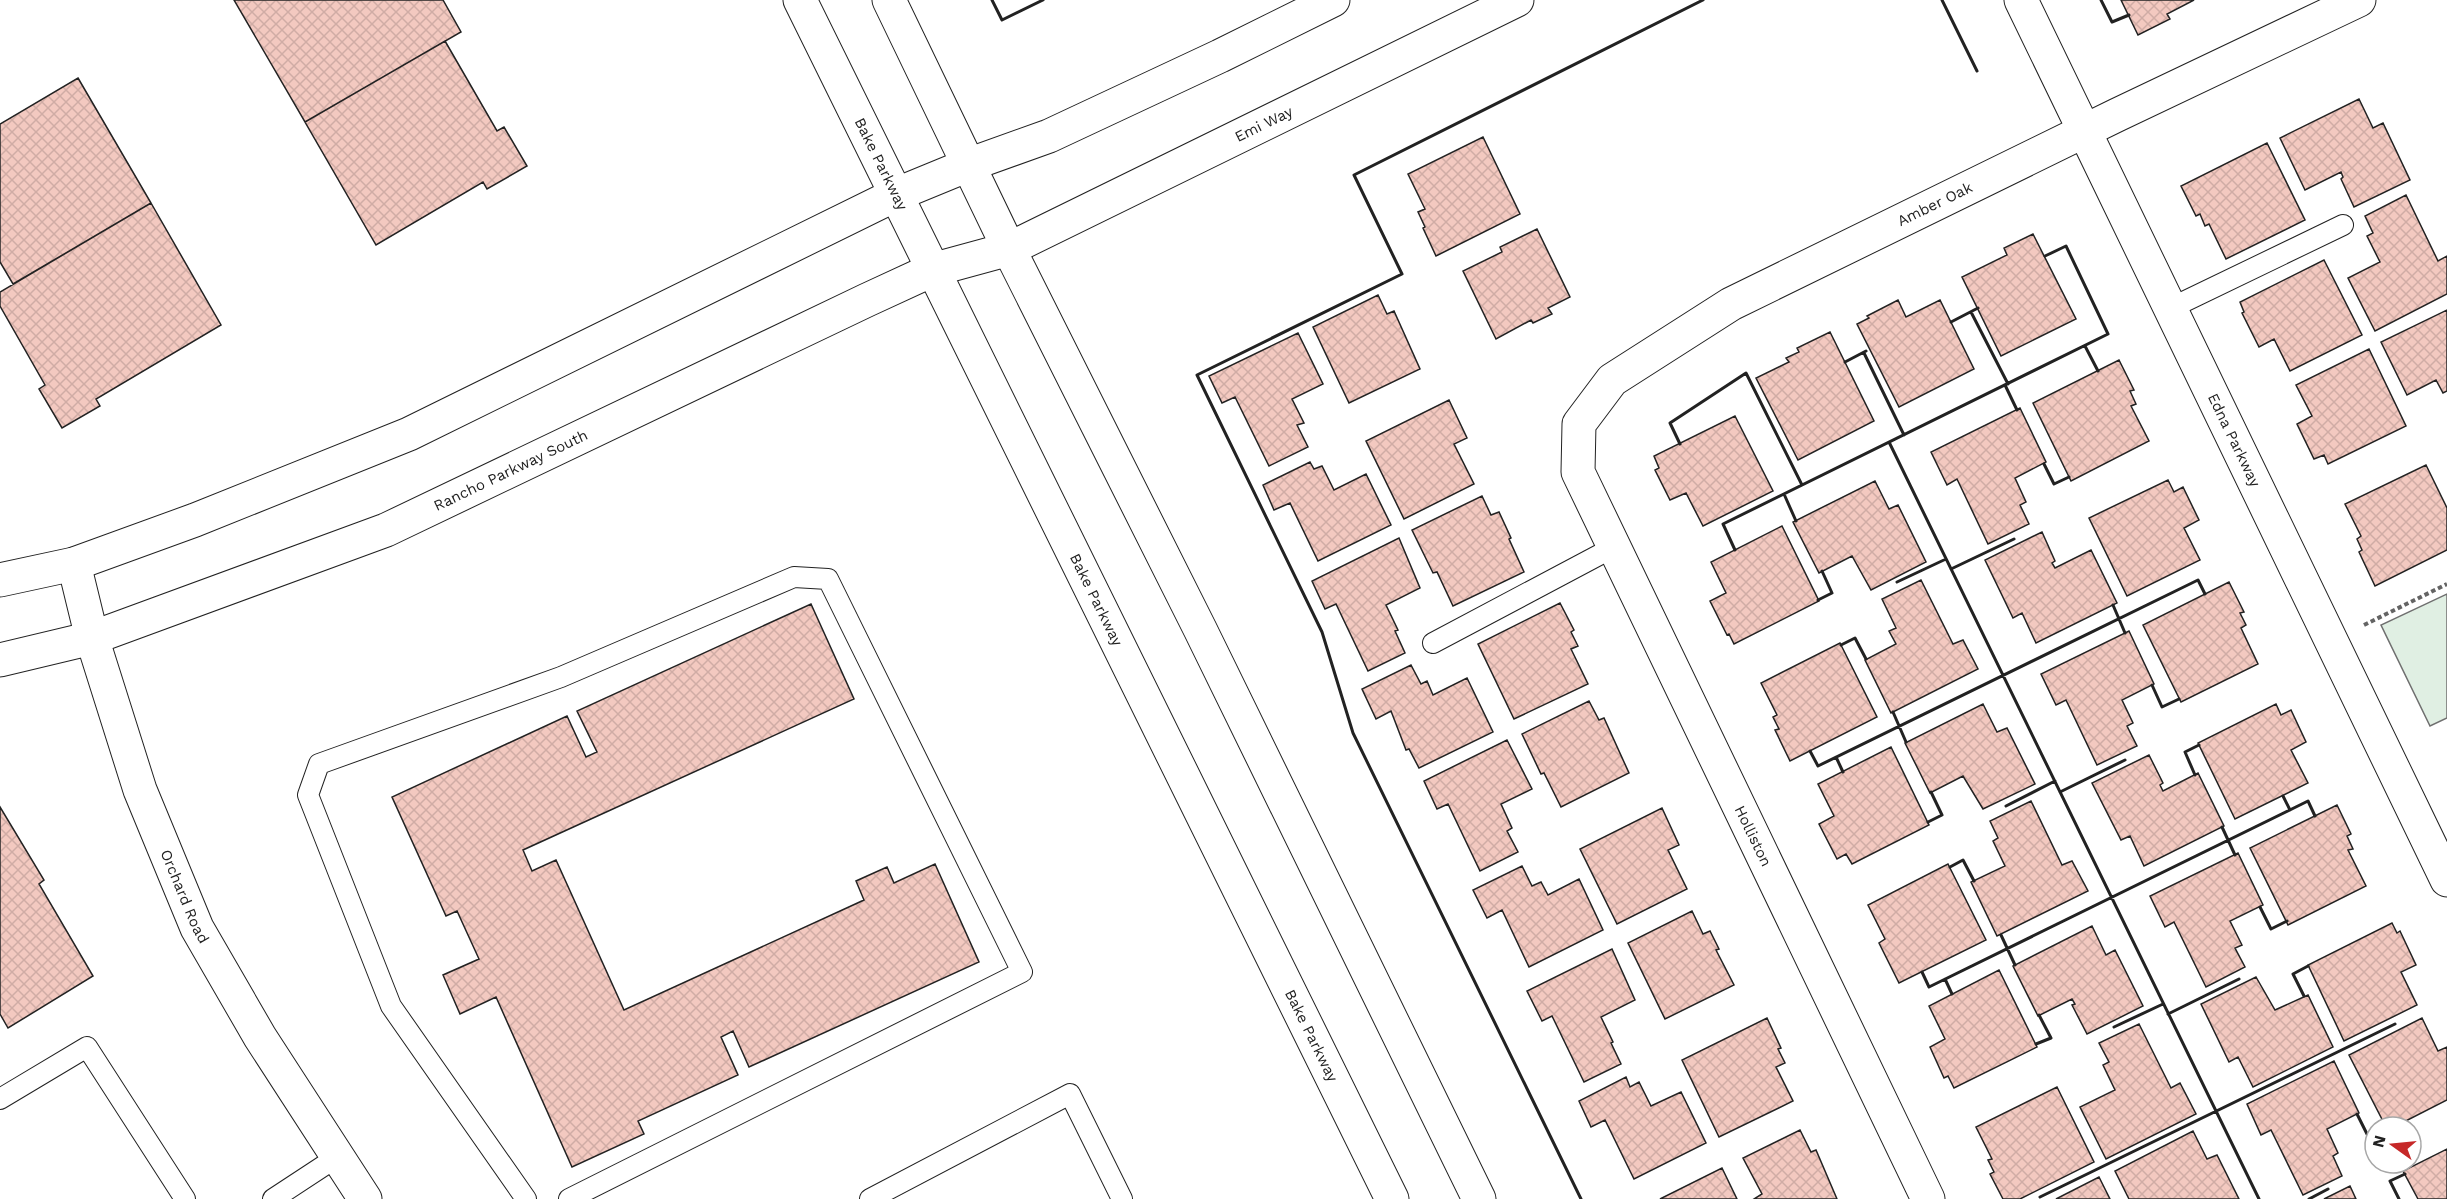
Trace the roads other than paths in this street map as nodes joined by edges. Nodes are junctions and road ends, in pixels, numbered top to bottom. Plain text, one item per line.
1 (800, 0) edge
2 (889, 0) edge
3 (1333, 0) edge
4 (1516, 0) edge
5 (2021, 0) edge
6 (2359, 0) edge
7 (2084, 132) junction
8 (968, 165) junction
9 (894, 195) junction
10 (2343, 225) dead end
11 (1009, 249) junction
12 (932, 270) junction
13 (2171, 308) junction
14 (1578, 472) joint
15 (1614, 547) junction
16 (74, 564) junction
17 (0, 580) edge
18 (92, 638) junction
19 (1433, 643) dead end
20 (0, 660) edge
21 (2447, 880) edge
22 (0, 1099) edge
23 (337, 1157) junction
24 (185, 1199) edge
25 (273, 1199) edge
26 (365, 1199) edge
27 (526, 1199) edge
28 (569, 1199) edge
29 (870, 1199) edge
30 (1122, 1199) edge
31 (1392, 1199) edge
32 (1479, 1199) edge
33 (1928, 1199) edge

1 - 9 street, Bake Parkway
2 - 8 street
3 - 8 street
4 - 11 street, Emi Way
5 - 7 street, Edna Parkway
6 - 7 street, Amber Oak
7 - 13 street, Edna Parkway
7 - 14 street, Amber Oak
8 - 9 street
8 - 11 street
9 - 12 street, Bake Parkway
9 - 16 street
10 - 13 lane
11 - 12 street, Rancho Parkway South
11 - 32 street
12 - 18 street, Rancho Parkway South
12 - 31 street, Bake Parkway
13 - 21 street, Edna Parkway
14 - 15 street, Holliston
15 - 19 lane
15 - 33 street, Holliston
16 - 17 street
16 - 18 street, Orchard Road
18 - 20 street, Rancho Parkway South
18 - 23 street, Orchard Road
22 - 24 lane
23 - 25 lane
23 - 26 street, Orchard Road
27 - 28 lane
29 - 30 lane

